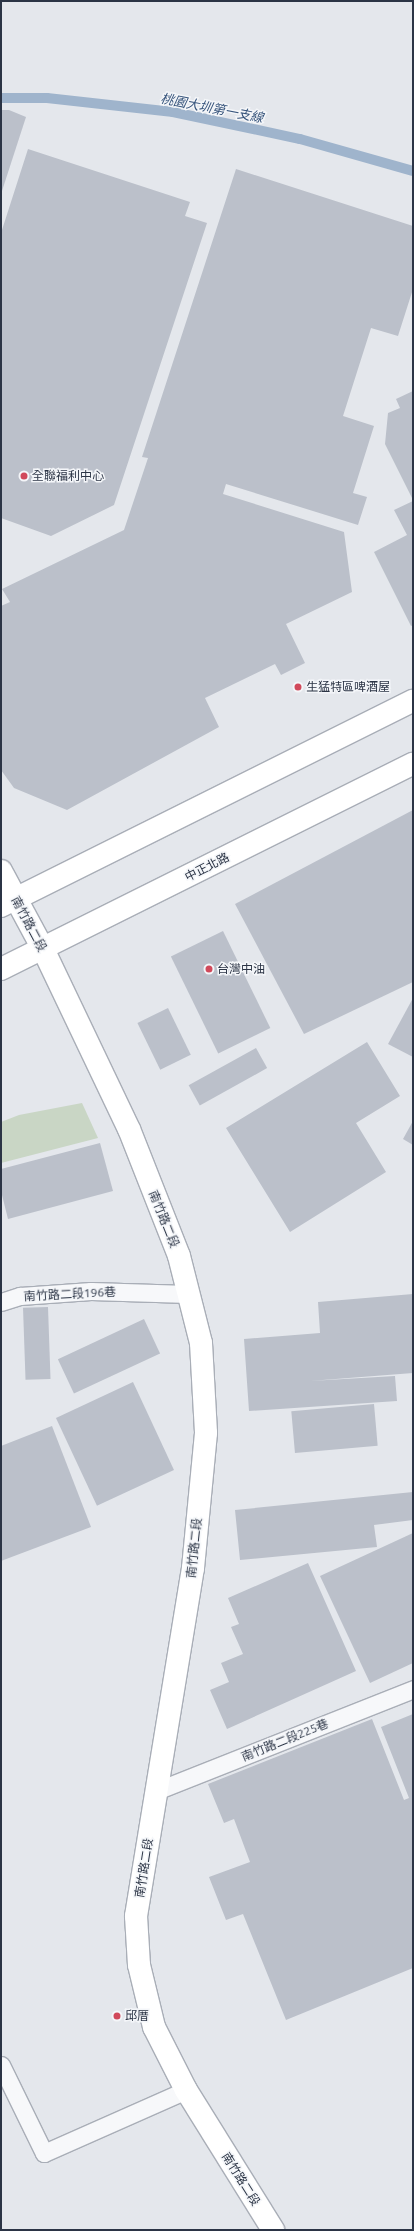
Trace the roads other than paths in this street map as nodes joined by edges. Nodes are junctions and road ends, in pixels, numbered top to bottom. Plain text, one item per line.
1 (413, 701) edge
2 (413, 764) edge
3 (1, 871) edge
4 (8, 902) edge
5 (43, 949) junction
6 (1, 969) edge
7 (188, 1294) junction
8 (1, 1302) edge
9 (413, 1689) edge
10 (156, 1791) junction
11 (1, 2065) edge
12 (186, 2090) junction
13 (273, 2230) edge

1 - 4 street
2 - 5 street, 中正北路
3 - 4 street, 南竹路二段
4 - 5 street, 南竹路二段
5 - 6 street, 中正北路
5 - 7 street, 南竹路二段
7 - 8 lane, 南竹路二段196巷
7 - 10 street, 南竹路二段
9 - 10 lane, 南竹路二段225巷
10 - 12 street, 南竹路二段
11 - 12 lane
12 - 13 street, 南竹路二段

